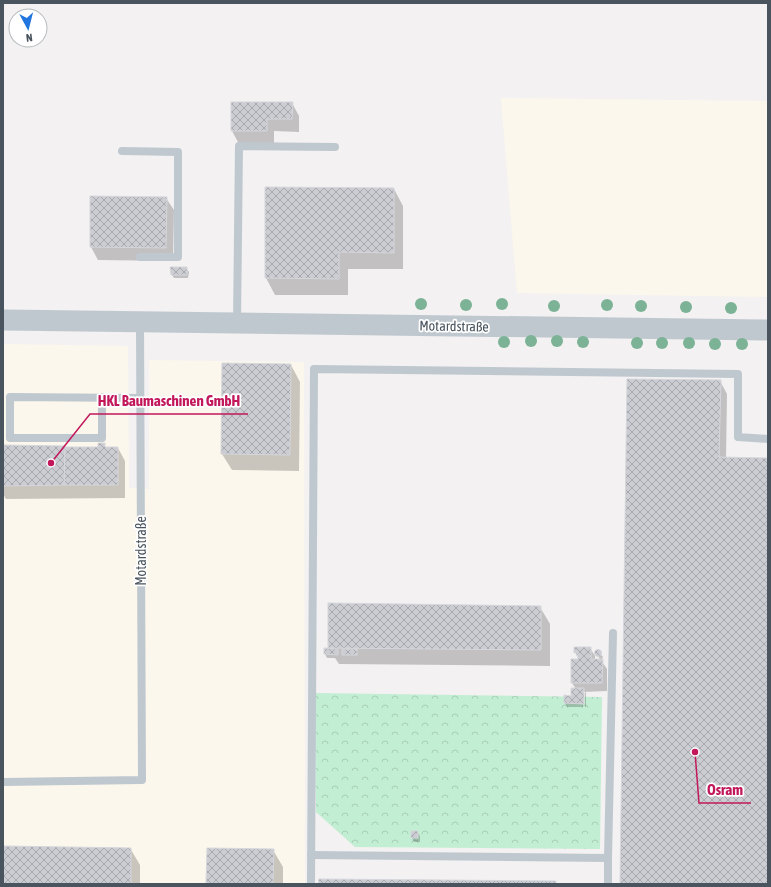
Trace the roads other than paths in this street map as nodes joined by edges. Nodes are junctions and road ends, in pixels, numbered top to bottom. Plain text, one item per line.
1 (335, 147) dead end
2 (122, 151) dead end
3 (140, 257) dead end
4 (3, 320) edge
5 (140, 322) junction
6 (237, 323) junction
7 (768, 330) edge
8 (102, 398) junction
9 (140, 398) junction
10 (768, 439) edge
11 (613, 633) dead end
12 (3, 782) edge
13 (311, 855) junction
14 (608, 858) junction
15 (311, 884) edge
16 (608, 884) edge

1 - 6 lane
2 - 3 lane
4 - 5 street, Motardstraße
5 - 6 street, Motardstraße
5 - 9 lane, Motardstraße
6 - 7 street, Motardstraße
8 - 8 lane
8 - 9 lane
9 - 12 lane, Motardstraße
10 - 13 lane
11 - 14 lane
13 - 14 lane
13 - 15 lane
14 - 16 lane

